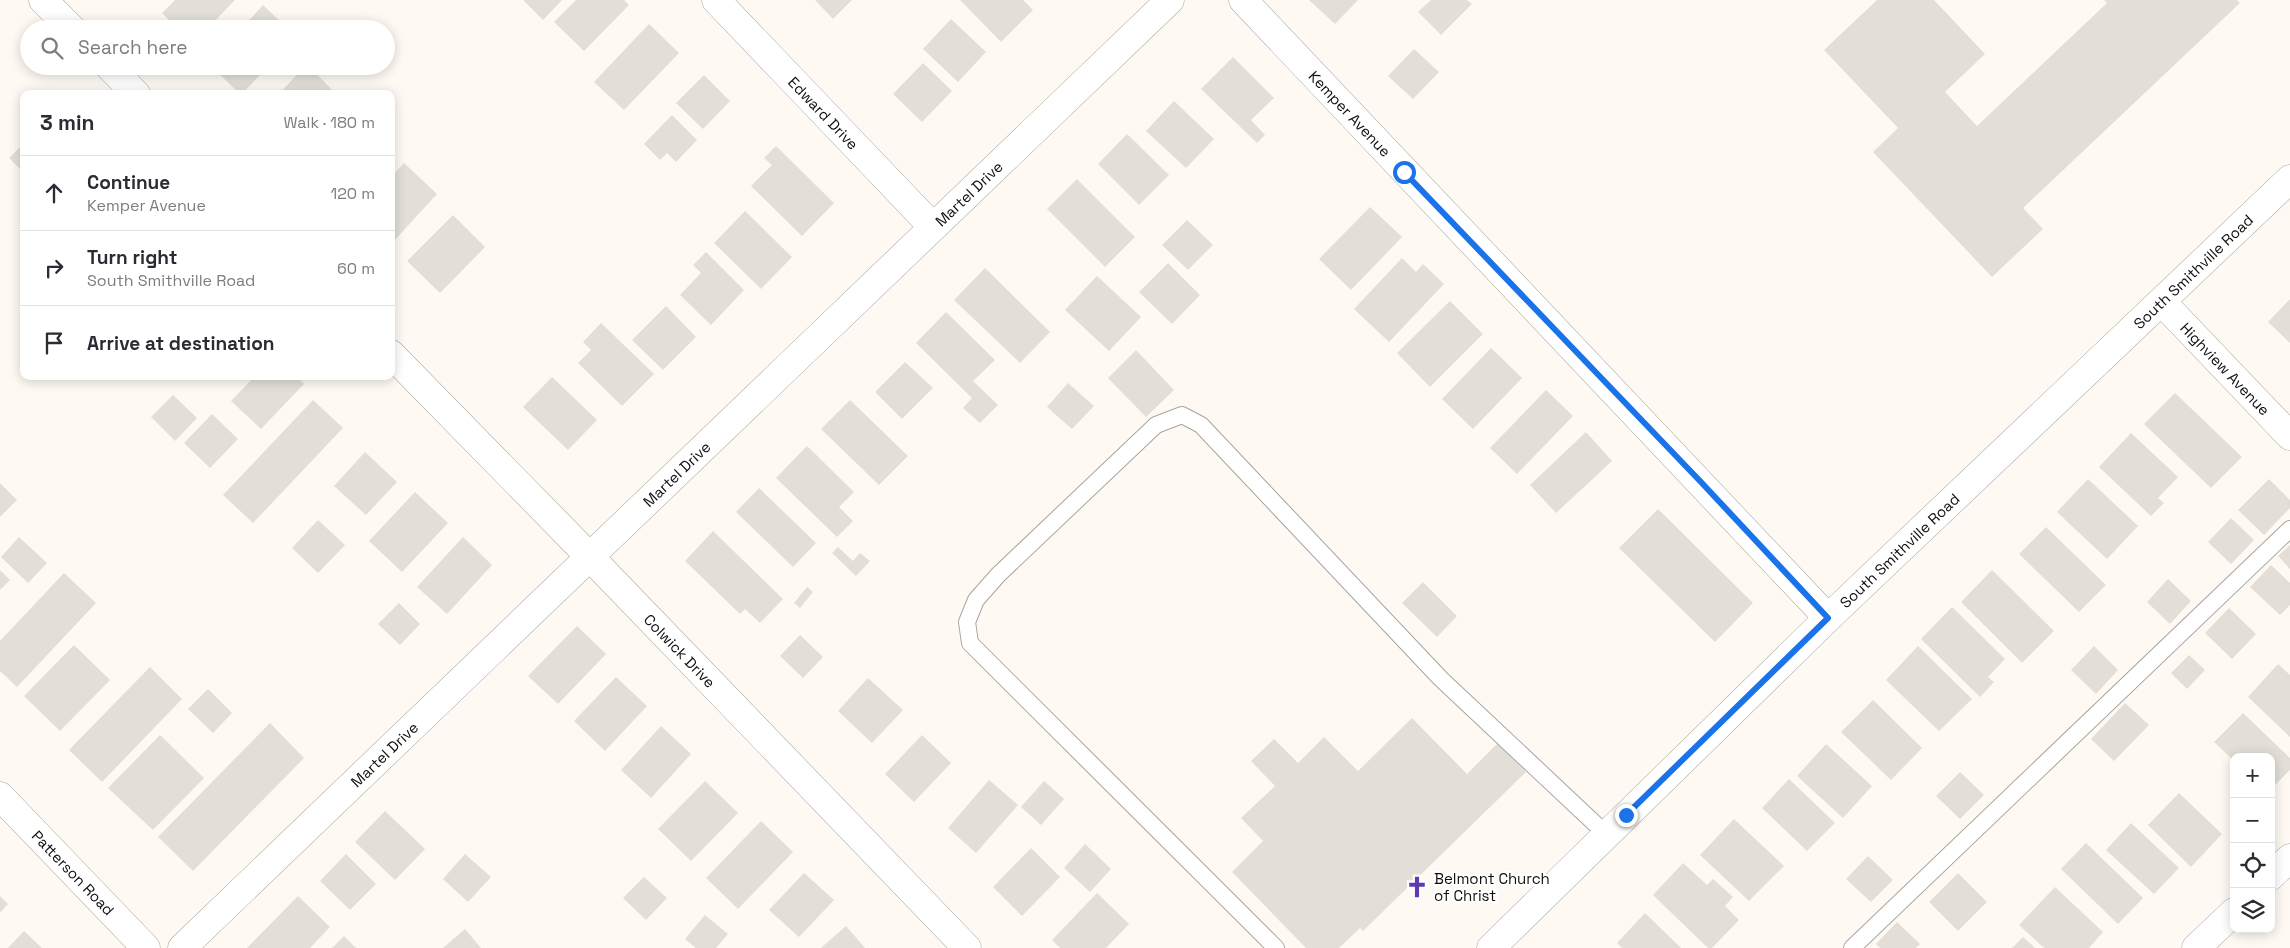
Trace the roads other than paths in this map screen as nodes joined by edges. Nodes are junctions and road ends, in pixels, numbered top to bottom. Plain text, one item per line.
1 (44, 0) edge
2 (716, 0) edge
3 (1170, 0) edge
4 (1243, 0) edge
5 (63, 20) edge
6 (117, 75) edge
7 (132, 90) edge
8 (2290, 179) edge
9 (932, 226) junction
10 (2162, 302) junction
11 (395, 358) edge
12 (2290, 436) edge
13 (2290, 529) edge
14 (589, 556) junction
15 (1828, 618) junction
16 (0, 796) edge
17 (1606, 834) junction
18 (2290, 858) edge
19 (2275, 872) edge
20 (2230, 916) edge
21 (146, 948) edge
22 (182, 948) edge
23 (967, 948) edge
24 (1276, 948) edge
25 (1491, 948) edge
26 (1852, 948) edge
27 (2196, 948) edge

1 - 5 street
2 - 9 street, Edward Drive
3 - 9 street, Martel Drive
4 - 15 street, Kemper Avenue
6 - 7 street
8 - 10 street, South Smithville Road
9 - 14 street, Martel Drive
10 - 12 street, Highview Avenue
10 - 15 street, South Smithville Road
11 - 14 street, Colwick Drive
13 - 26 lane
14 - 22 street, Martel Drive
14 - 23 street, Colwick Drive
15 - 17 street, South Smithville Road
16 - 21 street, Patterson Road
17 - 24 lane
17 - 25 street, South Smithville Road
18 - 19 street
20 - 27 street

